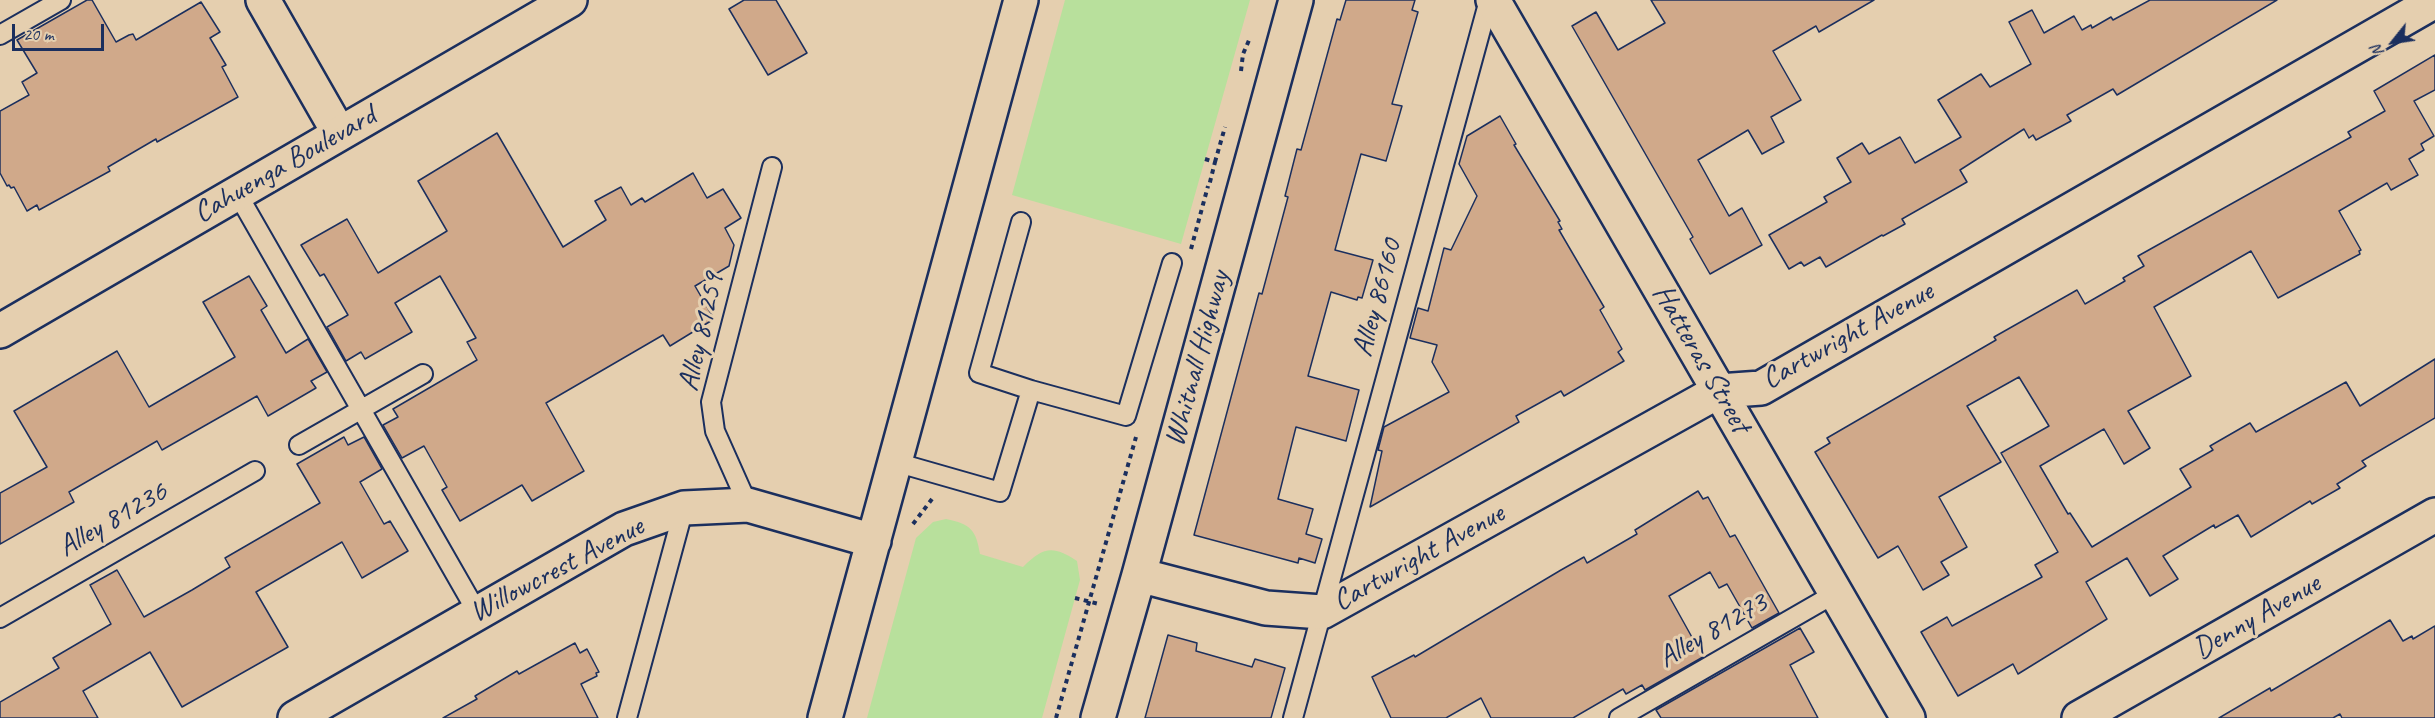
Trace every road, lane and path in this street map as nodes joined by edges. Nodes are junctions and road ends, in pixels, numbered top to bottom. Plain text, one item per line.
1 (60, 0) edge
2 (263, 0) edge
3 (570, 0) edge
4 (1021, 0) edge
5 (1296, 0) edge
6 (1491, 0) edge
7 (2435, 1) edge
8 (0, 35) edge
9 (339, 133) junction
10 (772, 167) dead end
11 (1208, 186) dead end
12 (237, 193) junction
13 (1021, 222) dead end
14 (1181, 259) joint
15 (0, 331) edge
16 (423, 374) dead end
17 (1031, 390) junction
18 (1719, 390) junction
19 (361, 410) junction
20 (1137, 432) dead end
21 (299, 445) dead end
22 (895, 462) junction
23 (255, 471) dead end
24 (951, 478) junction
25 (748, 505) junction
26 (684, 508) junction
27 (2435, 515) edge
28 (910, 527) dead end
29 (874, 541) junction
30 (1139, 576) junction
31 (1836, 593) junction
32 (477, 612) junction
33 (1322, 612) junction
34 (0, 618) edge
35 (295, 718) edge
36 (627, 718) edge
37 (825, 718) edge
38 (1056, 718) edge
39 (1098, 718) edge
40 (1293, 718) edge
41 (1618, 718) edge
42 (1908, 718) edge
43 (2079, 718) edge

1 - 8 lane
2 - 9 street
3 - 9 street, Cahuenga Boulevard
4 - 22 street
5 - 30 street, Whitnall Highway
6 - 18 street, Hatteras Street
6 - 33 lane, Alley 86160
7 - 18 street, Cartwright Avenue
9 - 12 street, Cahuenga Boulevard
10 - 25 lane, Alley 81259
11 - 14 path
12 - 15 street, Cahuenga Boulevard
12 - 19 lane
13 - 17 lane
14 - 17 lane
16 - 19 lane
17 - 24 lane
18 - 31 street, Hatteras Street
18 - 33 street, Cartwright Avenue
19 - 21 lane
19 - 32 lane
20 - 38 path
22 - 24 lane
22 - 29 street
23 - 34 lane, Alley 81236
24 - 28 path
25 - 26 street, Willowcrest Avenue
25 - 29 street, Willowcrest Avenue
26 - 32 street, Willowcrest Avenue
26 - 36 lane
27 - 43 street, Denny Avenue
29 - 37 street
30 - 33 street, Cartwright Avenue
30 - 39 street, Whitnall Highway
31 - 41 lane, Alley 81273
31 - 42 street, Hatteras Street
32 - 35 street, Willowcrest Avenue
33 - 40 lane, Alley 86160

